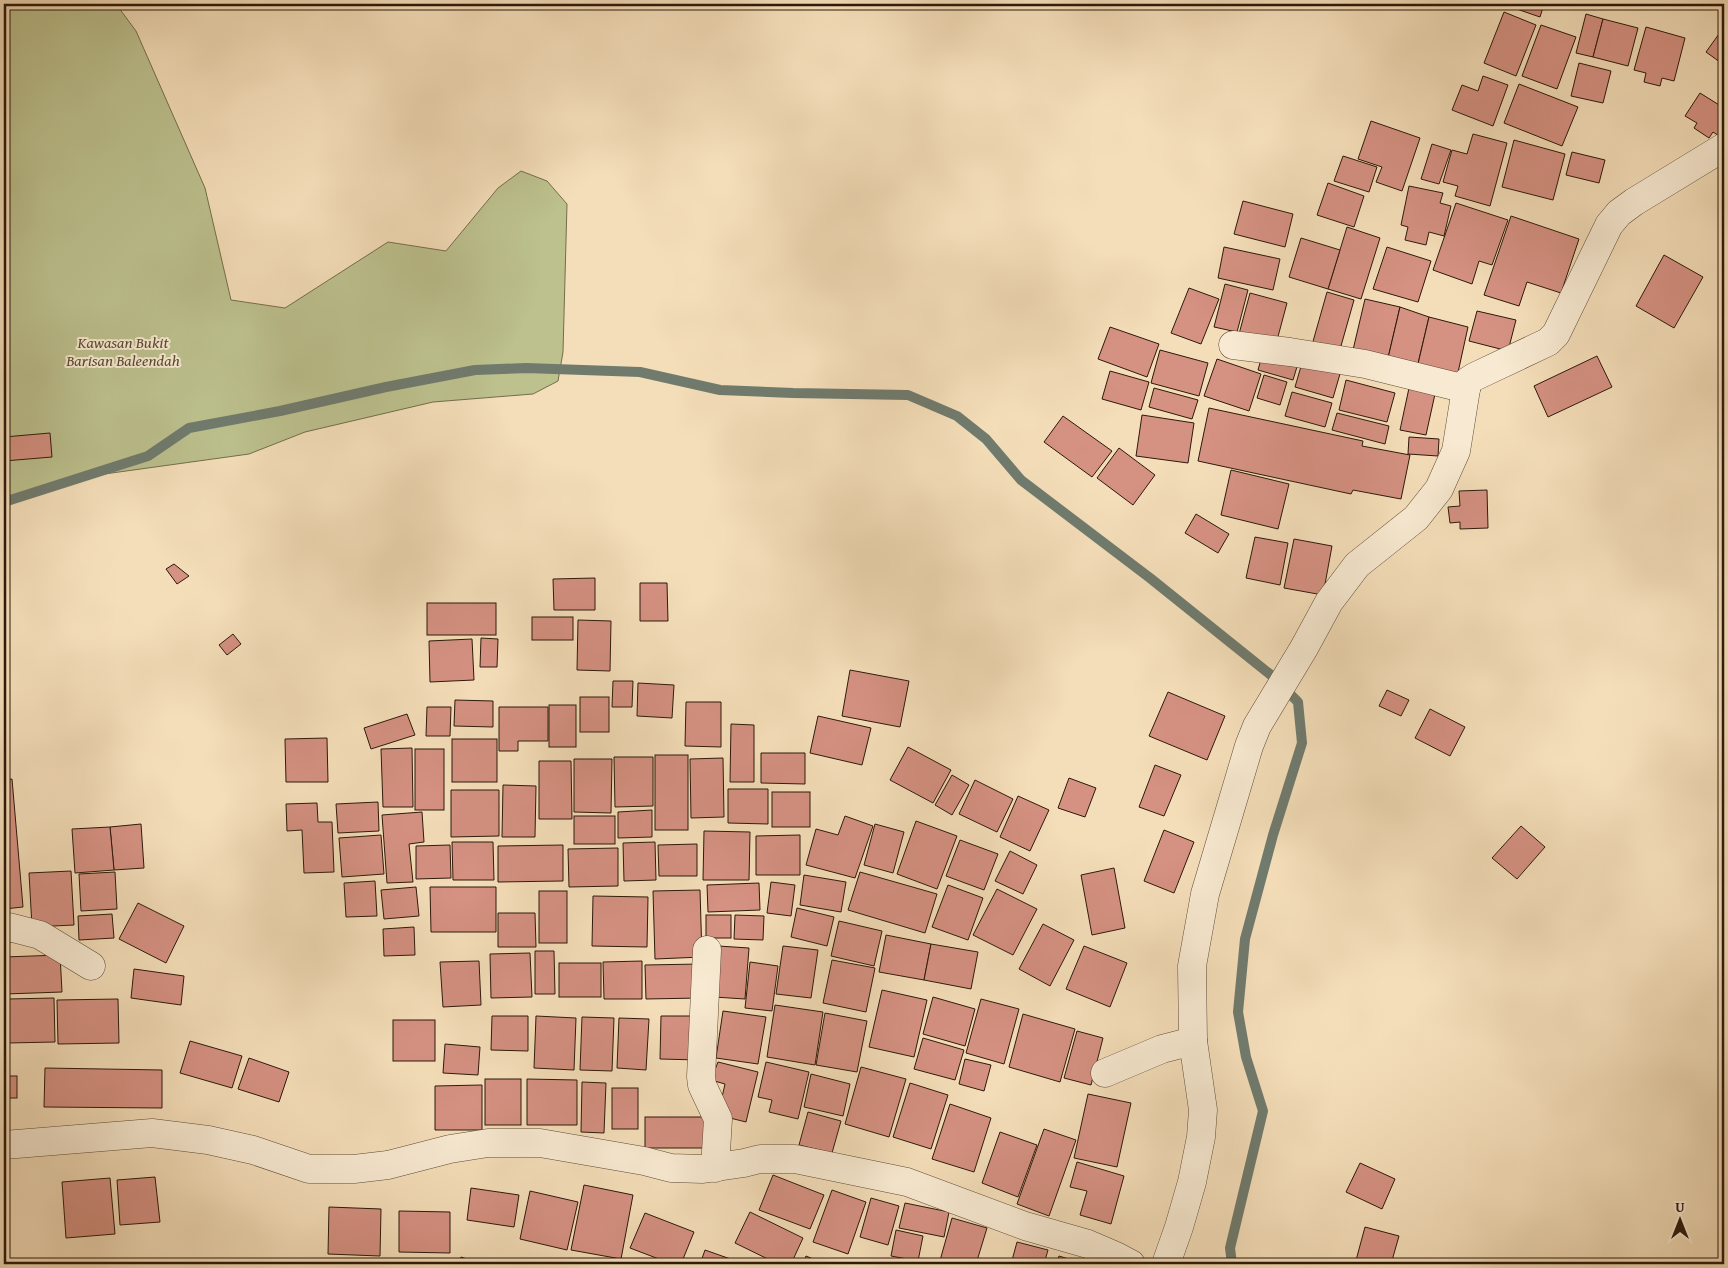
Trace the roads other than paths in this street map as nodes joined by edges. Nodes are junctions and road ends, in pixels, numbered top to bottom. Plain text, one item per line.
1 (1724, 147) edge
2 (1232, 345) dead end
3 (1466, 389) junction
4 (4, 930) edge
5 (707, 950) dead end
6 (91, 966) dead end
7 (1193, 1041) junction
8 (1105, 1073) dead end
9 (4, 1145) edge
10 (715, 1168) junction
11 (1131, 1264) edge
12 (1166, 1264) edge

1 - 3 street
2 - 3 street
3 - 7 street
4 - 6 street
5 - 10 street
7 - 8 street
7 - 12 street
9 - 10 street
10 - 11 street

